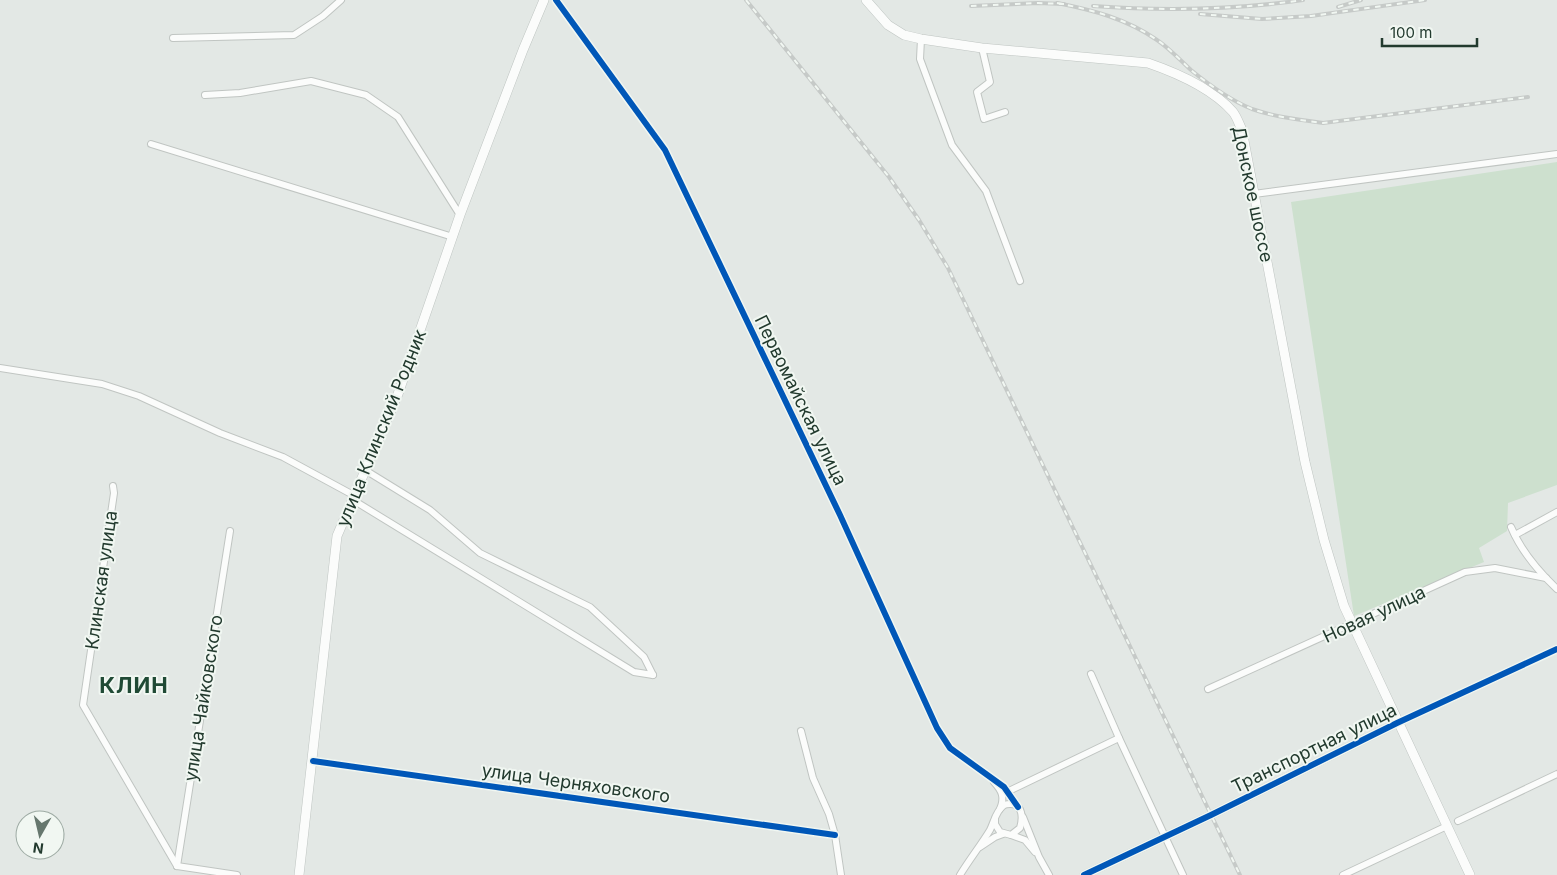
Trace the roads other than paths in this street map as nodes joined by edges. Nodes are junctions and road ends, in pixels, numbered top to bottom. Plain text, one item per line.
1 (341, 0) edge
2 (544, 0) edge
3 (556, 0) edge
4 (866, 0) edge
5 (173, 38) dead end
6 (920, 39) junction
7 (982, 48) junction
8 (205, 94) dead end
9 (1005, 112) dead end
10 (151, 144) dead end
11 (1557, 154) edge
12 (1254, 194) junction
13 (460, 216) junction
14 (453, 237) junction
15 (1020, 281) dead end
16 (0, 368) edge
17 (366, 470) junction
18 (112, 486) dead end
19 (354, 498) junction
20 (1557, 512) edge
21 (1511, 527) dead end
22 (230, 531) dead end
23 (1515, 535) junction
24 (1546, 578) junction
25 (1557, 590) edge
26 (1352, 624) junction
27 (1557, 650) edge
28 (1091, 674) dead end
29 (1208, 690) dead end
30 (1398, 723) junction
31 (801, 731) dead end
32 (1119, 738) junction
33 (313, 761) junction
34 (984, 773) junction
35 (1557, 774) edge
36 (1008, 791) junction
37 (1018, 807) junction
38 (999, 810) junction
39 (1022, 814) junction
40 (995, 818) junction
41 (1458, 821) dead end
42 (1447, 826) junction
43 (1007, 834) junction
44 (835, 835) junction
45 (1165, 837) junction
46 (975, 850) junction
47 (1039, 857) junction
48 (177, 866) junction
49 (237, 875) edge
50 (299, 875) edge
51 (841, 875) edge
52 (960, 875) edge
53 (1049, 875) edge
54 (1084, 875) edge
55 (1183, 875) edge
56 (1343, 875) edge
57 (1470, 875) edge

1 - 5 street
2 - 13 main road, улица Клинский Родник
3 - 34 street, Первомайская улица
4 - 6 main road, Донское шоссе
6 - 7 main road, Донское шоссе
6 - 15 street
7 - 9 street
7 - 12 main road, Донское шоссе
8 - 13 street
10 - 14 street
11 - 12 street
12 - 26 main road, Донское шоссе
13 - 14 main road, улица Клинский Родник
14 - 17 main road, улица Клинский Родник
16 - 19 street
17 - 19 main road, улица Клинский Родник
17 - 19 street
18 - 48 street, Клинская улица
19 - 33 main road, улица Клинский Родник
20 - 23 street
21 - 23 street
22 - 48 street, улица Чайковского
23 - 24 street
24 - 25 street
24 - 26 street, Новая улица
26 - 29 street, Новая улица
26 - 30 main road, Донское шоссе
27 - 30 street, Транспортная улица
28 - 32 street
30 - 42 main road, Донское шоссе
30 - 45 street, Транспортная улица
31 - 44 street
32 - 36 street
32 - 45 street
33 - 44 street, улица Черняховского
33 - 50 main road, улица Клинский Родник
34 - 36 street, Первомайская улица
34 - 38 street
35 - 41 street
36 - 37 street, Первомайская улица
37 - 38 street
37 - 39 street
38 - 40 street
39 - 43 street
39 - 47 street
40 - 43 street
40 - 46 street
42 - 56 street
42 - 57 main road, Донское шоссе
43 - 46 street
43 - 47 street
44 - 51 street
45 - 54 street, Транспортная улица
45 - 55 street
46 - 52 street
47 - 53 street
48 - 49 street

